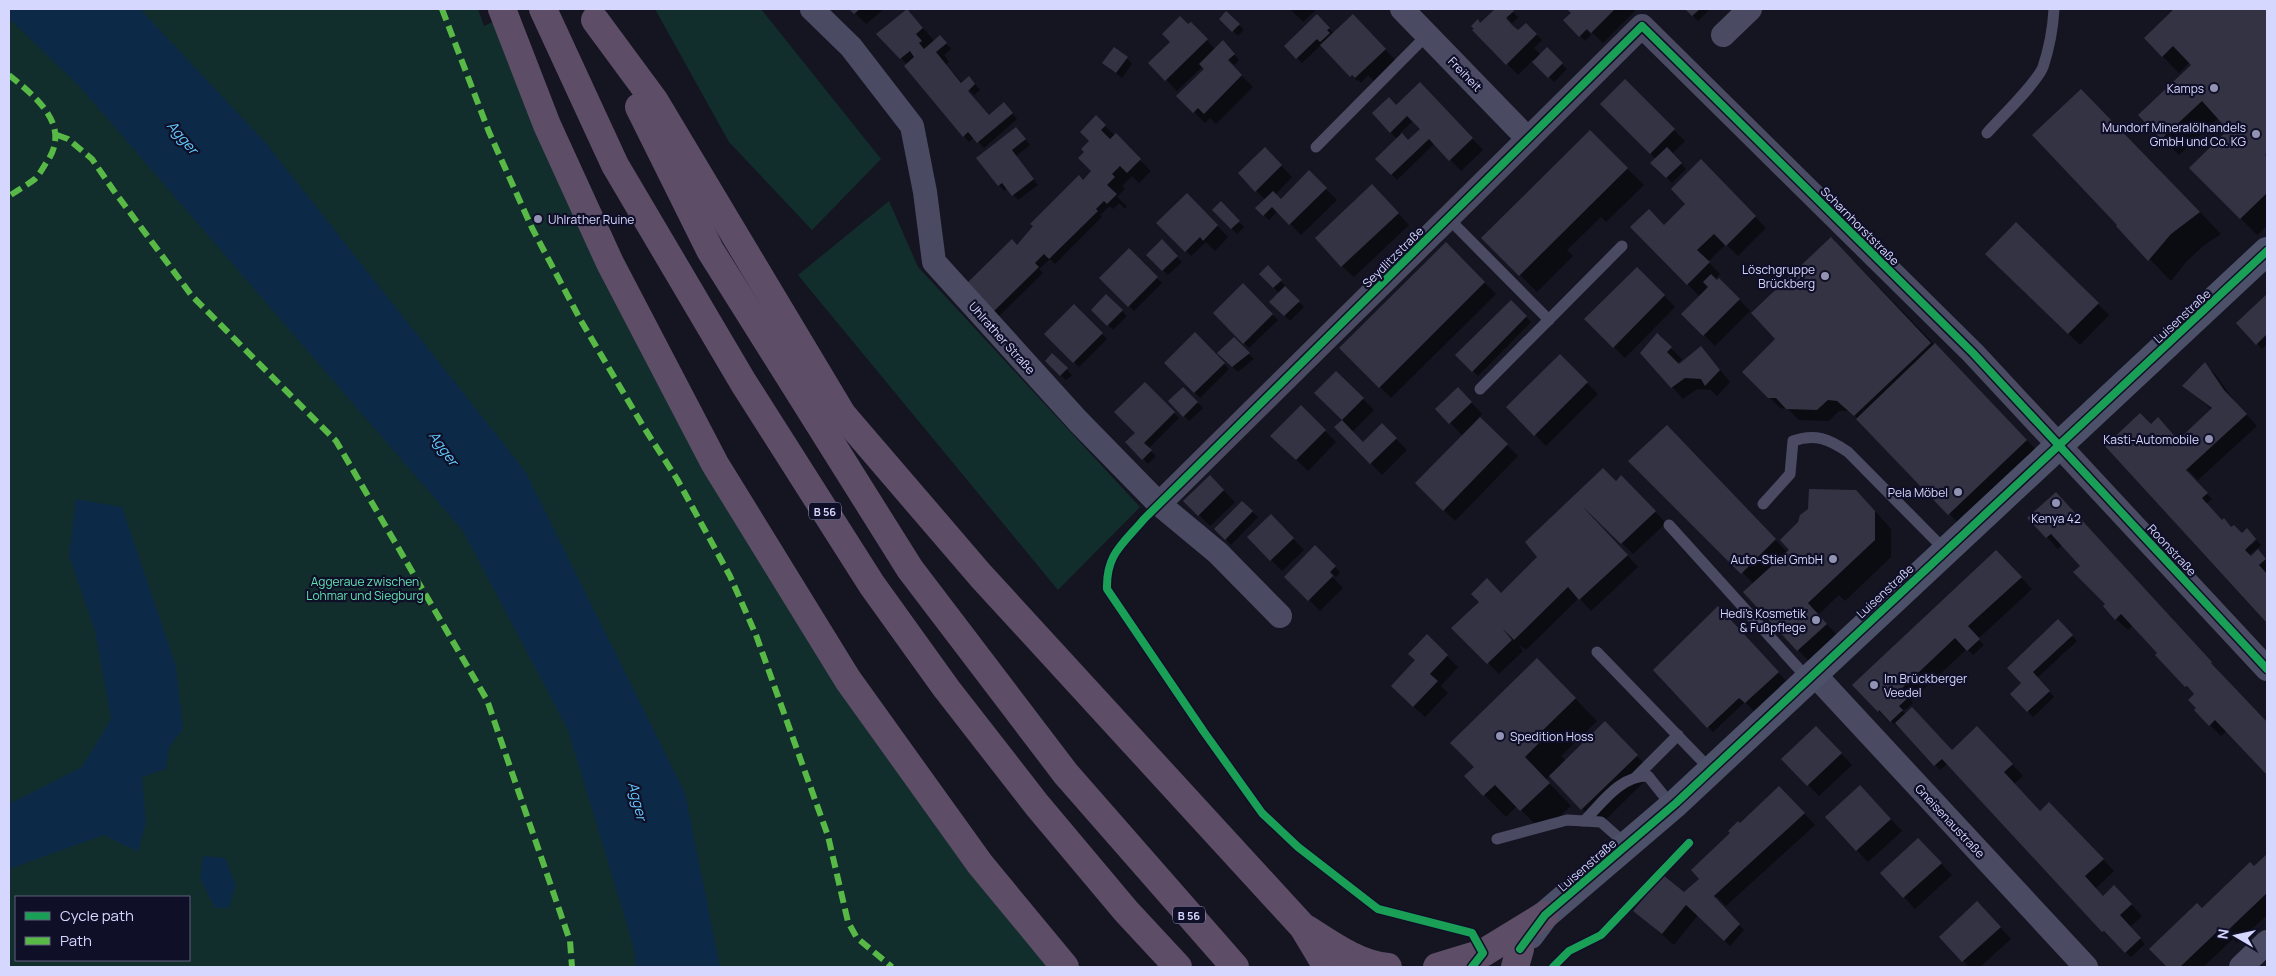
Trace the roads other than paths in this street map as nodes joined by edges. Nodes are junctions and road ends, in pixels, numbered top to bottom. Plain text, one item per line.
1 (502, 9) edge
2 (543, 9) edge
3 (812, 9) edge
4 (1402, 9) edge
5 (1750, 9) edge
6 (2054, 9) edge
7 (593, 14) edge
8 (1642, 26) joint
9 (1427, 35) junction
10 (1723, 35) dead end
11 (1987, 132) dead end
12 (1528, 139) junction
13 (1316, 147) dead end
14 (1448, 218) junction
15 (1622, 246) dead end
16 (2267, 251) edge
17 (1549, 320) junction
18 (1480, 390) dead end
19 (2060, 446) junction
20 (1159, 504) junction
21 (1763, 504) dead end
22 (1669, 525) dead end
23 (1946, 551) junction
24 (1280, 616) dead end
25 (1597, 652) dead end
26 (2267, 669) edge
27 (1812, 677) junction
28 (1678, 734) junction
29 (1712, 770) junction
30 (1637, 776) junction
31 (1672, 806) junction
32 (1584, 821) junction
33 (1496, 839) dead end
34 (1627, 845) junction
35 (1545, 915) junction
36 (1303, 927) junction
37 (2267, 942) edge
38 (1513, 961) edge
39 (1065, 967) edge
40 (1178, 967) edge
41 (1235, 967) edge
42 (1327, 967) edge
43 (1388, 967) edge
44 (1437, 967) edge
45 (2086, 967) edge
46 (2241, 967) edge

1 - 39 highway
2 - 40 highway, B 56
3 - 20 street, Uhlrather Straße
4 - 9 street, Freiheit
5 - 10 street
6 - 11 lane
7 - 36 highway
7 - 41 highway, B 56
8 - 12 street, Seydlitzstraße
8 - 19 street, Scharnhorststraße
9 - 12 street, Freiheit
9 - 13 lane
12 - 14 street, Seydlitzstraße
14 - 17 lane
14 - 20 street, Seydlitzstraße
15 - 17 lane
16 - 19 main road, Luisenstraße
17 - 18 lane
19 - 23 main road, Luisenstraße
19 - 26 street, Roonstraße
20 - 24 street, Uhlrather Straße
21 - 23 lane
22 - 27 lane
23 - 27 main road, Luisenstraße
25 - 28 lane
27 - 29 main road, Luisenstraße
27 - 45 street, Gneisenaustraße
28 - 29 lane
28 - 30 lane
29 - 31 main road, Luisenstraße
30 - 31 lane
30 - 32 lane
31 - 34 main road, Luisenstraße
32 - 33 lane
32 - 34 lane
34 - 35 main road, Luisenstraße
35 - 38 main road, Luisenstraße
35 - 44 highway
36 - 42 highway
36 - 43 highway
37 - 46 street

